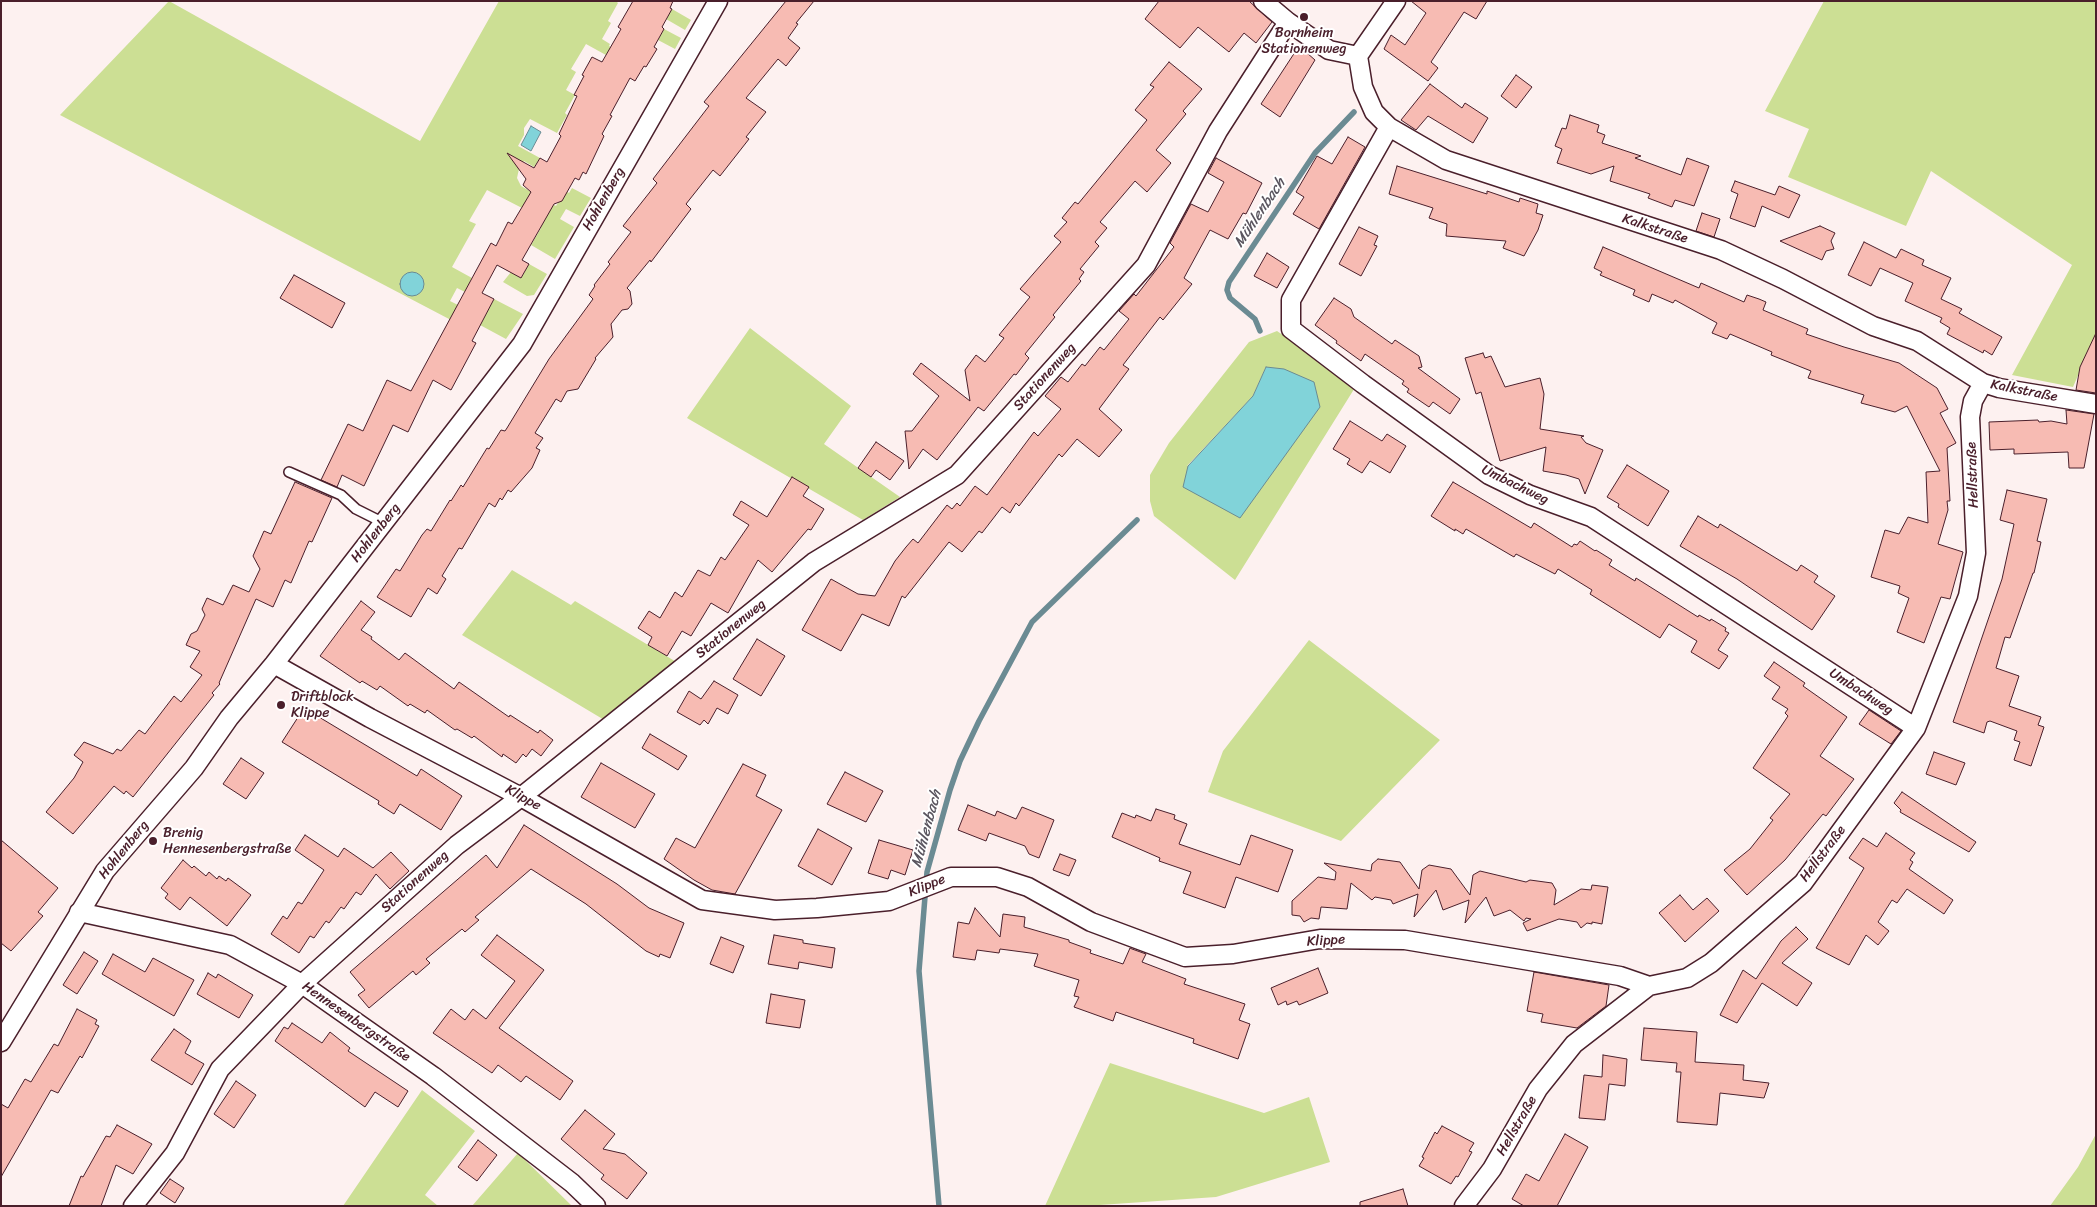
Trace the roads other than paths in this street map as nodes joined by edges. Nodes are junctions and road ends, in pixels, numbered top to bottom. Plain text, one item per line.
1 (718, 1) edge
2 (1263, 1) edge
3 (1396, 1) edge
4 (1288, 22) junction
5 (1358, 56) junction
6 (1389, 127) junction
7 (1983, 383) junction
8 (2096, 404) edge
9 (289, 472) dead end
10 (384, 523) junction
11 (274, 664) junction
12 (1916, 728) junction
13 (521, 797) junction
14 (79, 912) junction
15 (302, 984) junction
16 (1649, 986) junction
17 (1, 1042) edge
18 (133, 1206) edge
19 (596, 1206) edge
20 (1464, 1206) edge

1 - 10 street, Hohlenberg
2 - 4 street
3 - 5 street
4 - 5 street
4 - 13 street, Stationenweg
5 - 6 street, Kalkstraße
6 - 7 street, Kalkstraße
6 - 12 street, Umbachweg
7 - 8 street, Kalkstraße
7 - 12 street, Hellstraße
9 - 10 lane
10 - 11 street, Hohlenberg
11 - 13 street, Klippe
11 - 14 street, Hohlenberg
12 - 16 street, Hellstraße
13 - 15 street, Stationenweg
13 - 16 street, Klippe
14 - 15 street, Hennesenbergstraße
14 - 17 street, Hohlenberg
15 - 18 street, Stationenweg
15 - 19 street, Hennesenbergstraße
16 - 20 street, Hellstraße

